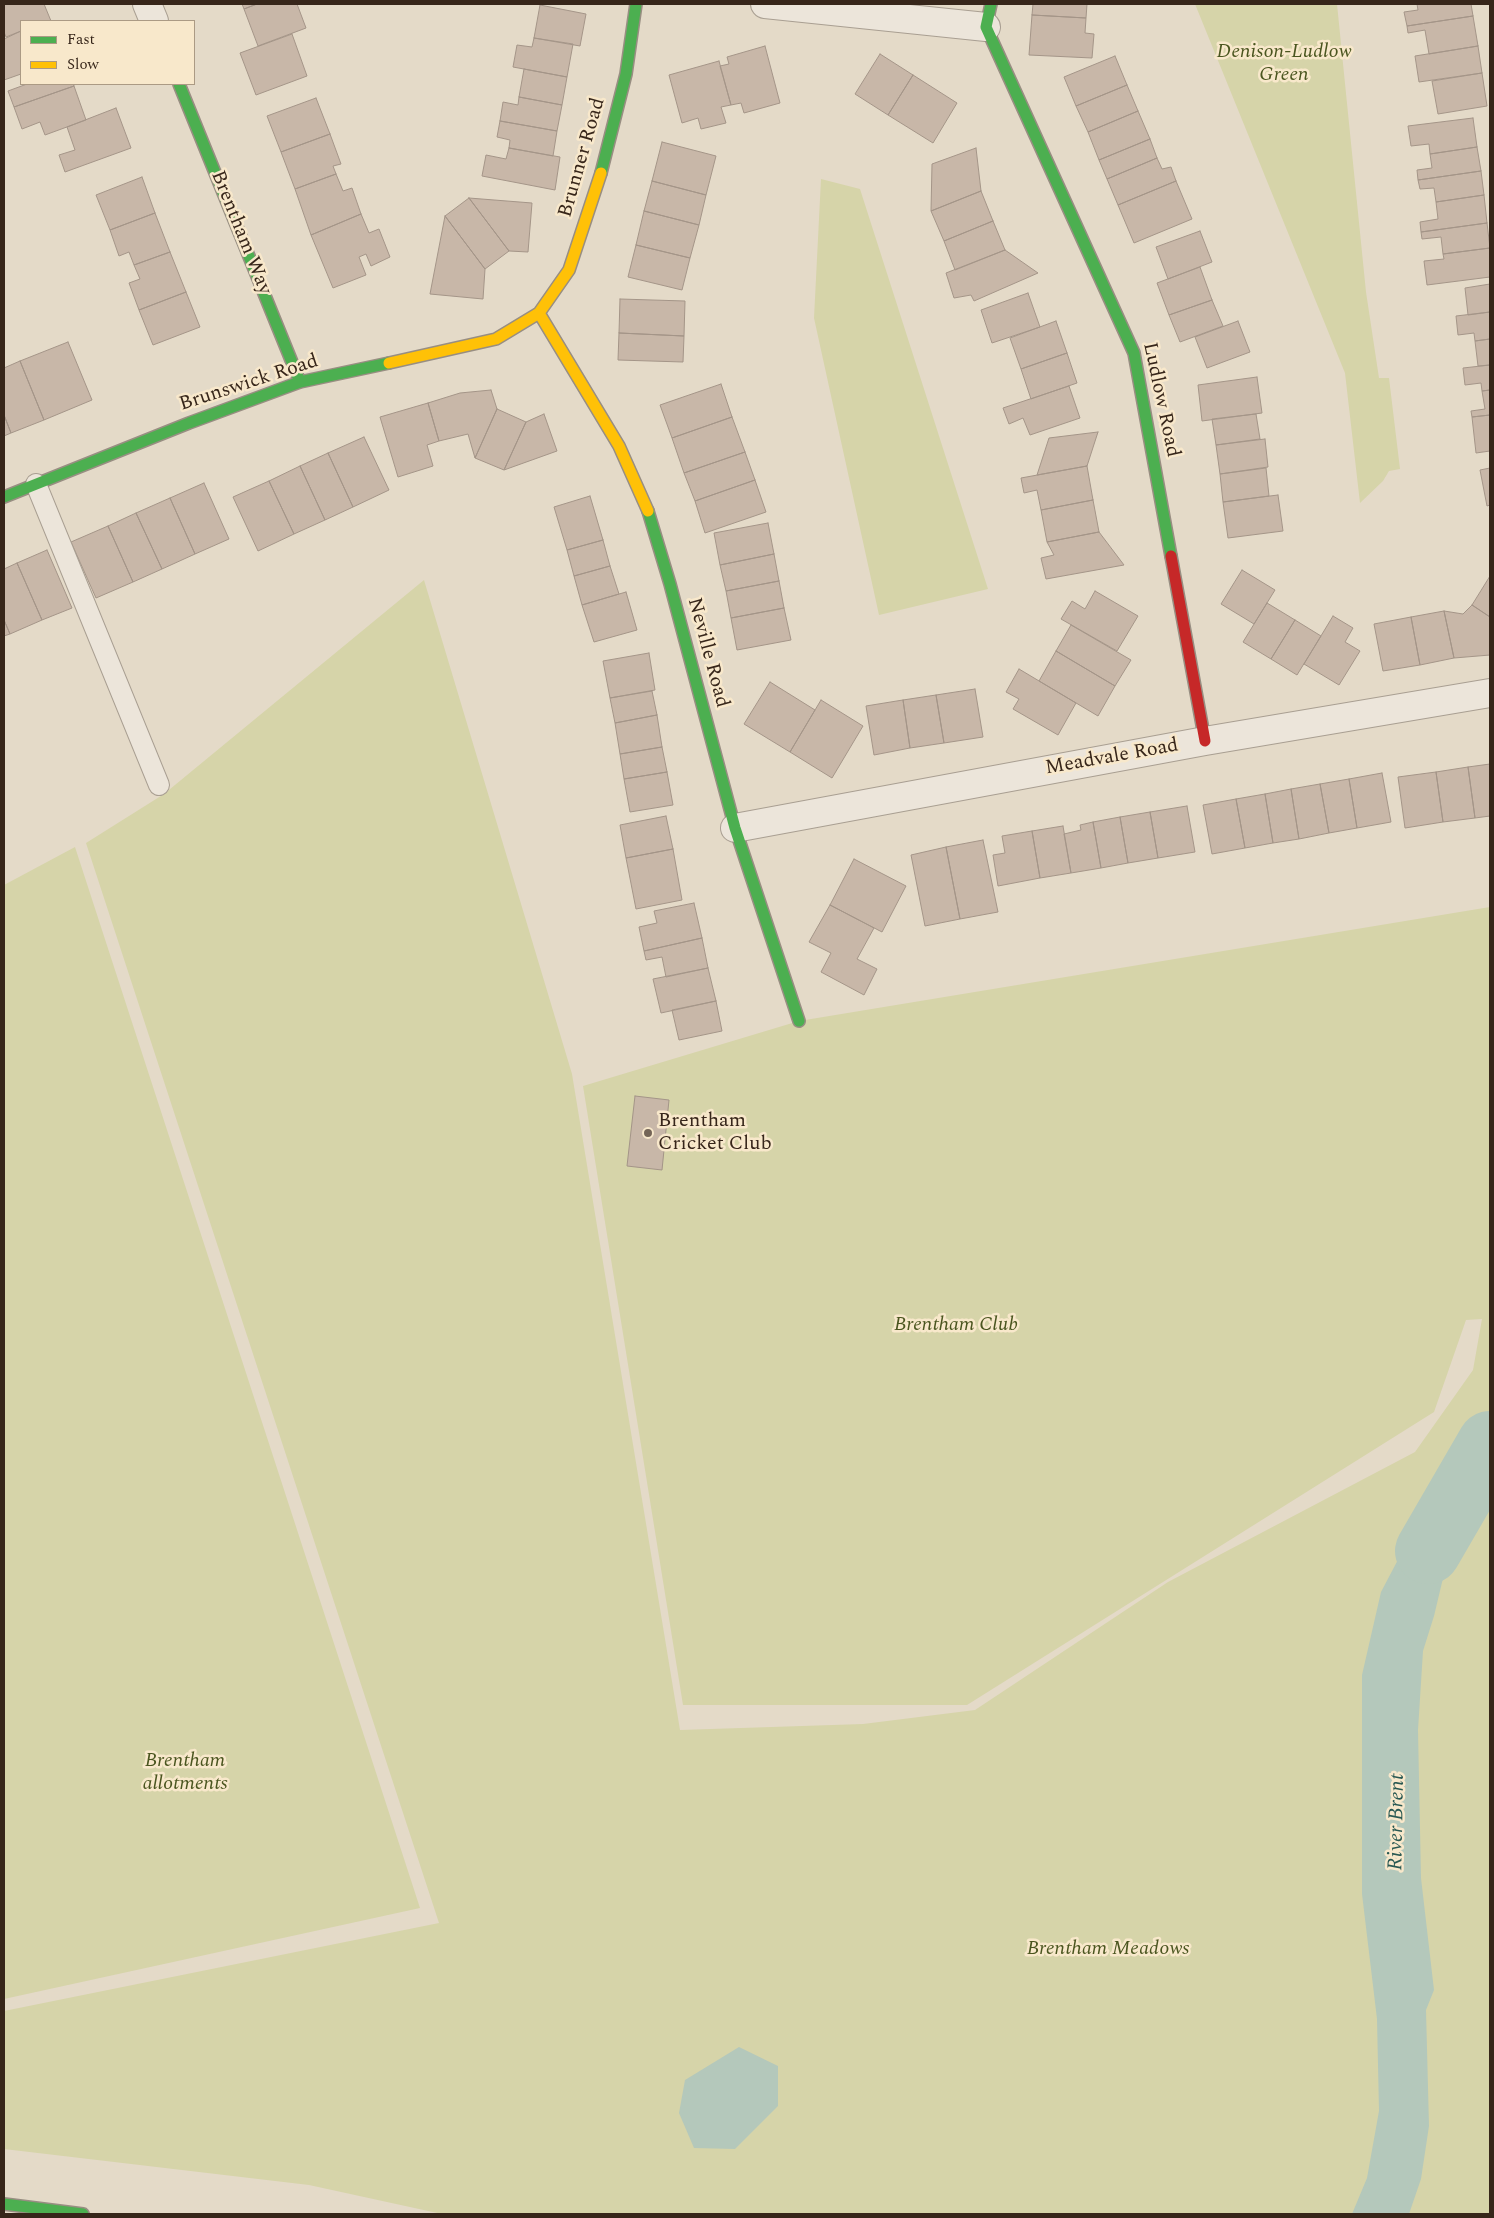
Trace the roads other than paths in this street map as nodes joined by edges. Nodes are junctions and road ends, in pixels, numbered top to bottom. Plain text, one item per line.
1 (147, 4) edge
2 (636, 4) edge
3 (765, 4) edge
4 (989, 15) edge
5 (154, 20) edge
6 (179, 85) edge
7 (539, 313) junction
8 (300, 382) junction
9 (36, 484) junction
10 (4, 497) edge
11 (1490, 693) edge
12 (1205, 741) junction
13 (159, 785) dead end
14 (734, 828) junction
15 (799, 1021) dead end
16 (4, 2204) edge
17 (83, 2214) edge

1 - 5 street
2 - 7 main road, Brunner Road
3 - 4 street
4 - 12 main road, Ludlow Road
6 - 8 main road, Brentham Way
7 - 8 main road, Brunswick Road
7 - 14 main road, Neville Road
8 - 9 main road, Brunswick Road
9 - 10 main road, Brunswick Road
9 - 13 lane
11 - 12 street, Meadvale Road
12 - 14 street, Meadvale Road
14 - 15 main road, Neville Road
16 - 17 main road

